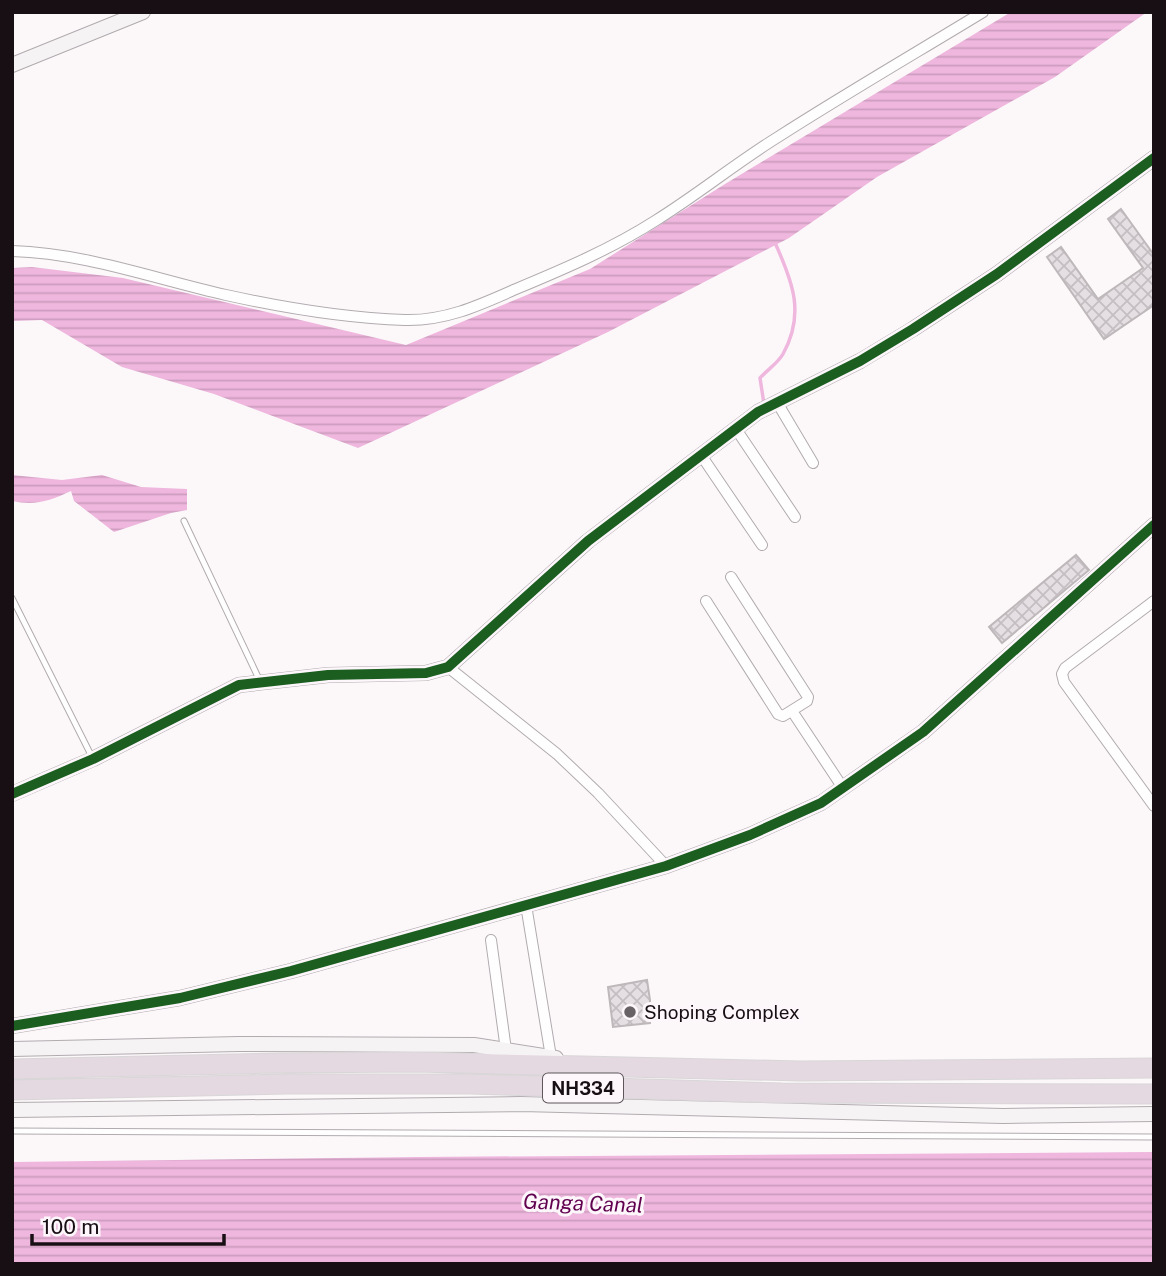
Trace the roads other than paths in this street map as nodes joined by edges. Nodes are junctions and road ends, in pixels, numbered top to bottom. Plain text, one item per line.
1 (142, 12) edge
2 (983, 12) edge
3 (12, 65) edge
4 (1154, 158) edge
5 (12, 251) edge
6 (778, 404) junction
7 (736, 429) junction
8 (701, 455) junction
9 (813, 463) dead end
10 (795, 517) dead end
11 (184, 522) dead end
12 (1154, 525) edge
13 (762, 545) dead end
14 (731, 577) dead end
15 (12, 598) edge
16 (706, 601) dead end
17 (1154, 601) edge
18 (448, 667) junction
19 (261, 682) junction
20 (792, 711) junction
21 (93, 759) junction
22 (843, 788) junction
23 (12, 794) edge
24 (1154, 806) edge
25 (666, 866) junction
26 (526, 905) junction
27 (491, 940) dead end
28 (12, 1026) edge
29 (12, 1049) edge
30 (506, 1050) junction
31 (551, 1057) junction
32 (617, 1067) junction
33 (1154, 1068) edge
34 (12, 1069) edge
35 (12, 1090) edge
36 (1154, 1094) edge
37 (12, 1111) edge
38 (1154, 1114) edge
39 (12, 1132) edge
40 (1154, 1137) edge

1 - 3 street
2 - 5 street
4 - 6 street
6 - 7 street
6 - 9 street
7 - 8 street
7 - 10 street
8 - 13 street
8 - 18 street
11 - 19 lane
12 - 22 street
14 - 20 street
15 - 21 lane
16 - 20 street
17 - 24 street
18 - 19 street
18 - 25 street
19 - 21 street
20 - 22 street
21 - 23 street
22 - 25 street
25 - 26 street
26 - 28 street
26 - 31 street
27 - 30 street
29 - 30 street
30 - 31 street
31 - 32 street
32 - 33 highway, NH334
32 - 34 highway, NH334
35 - 36 highway, NH334
37 - 38 street
39 - 40 lane

